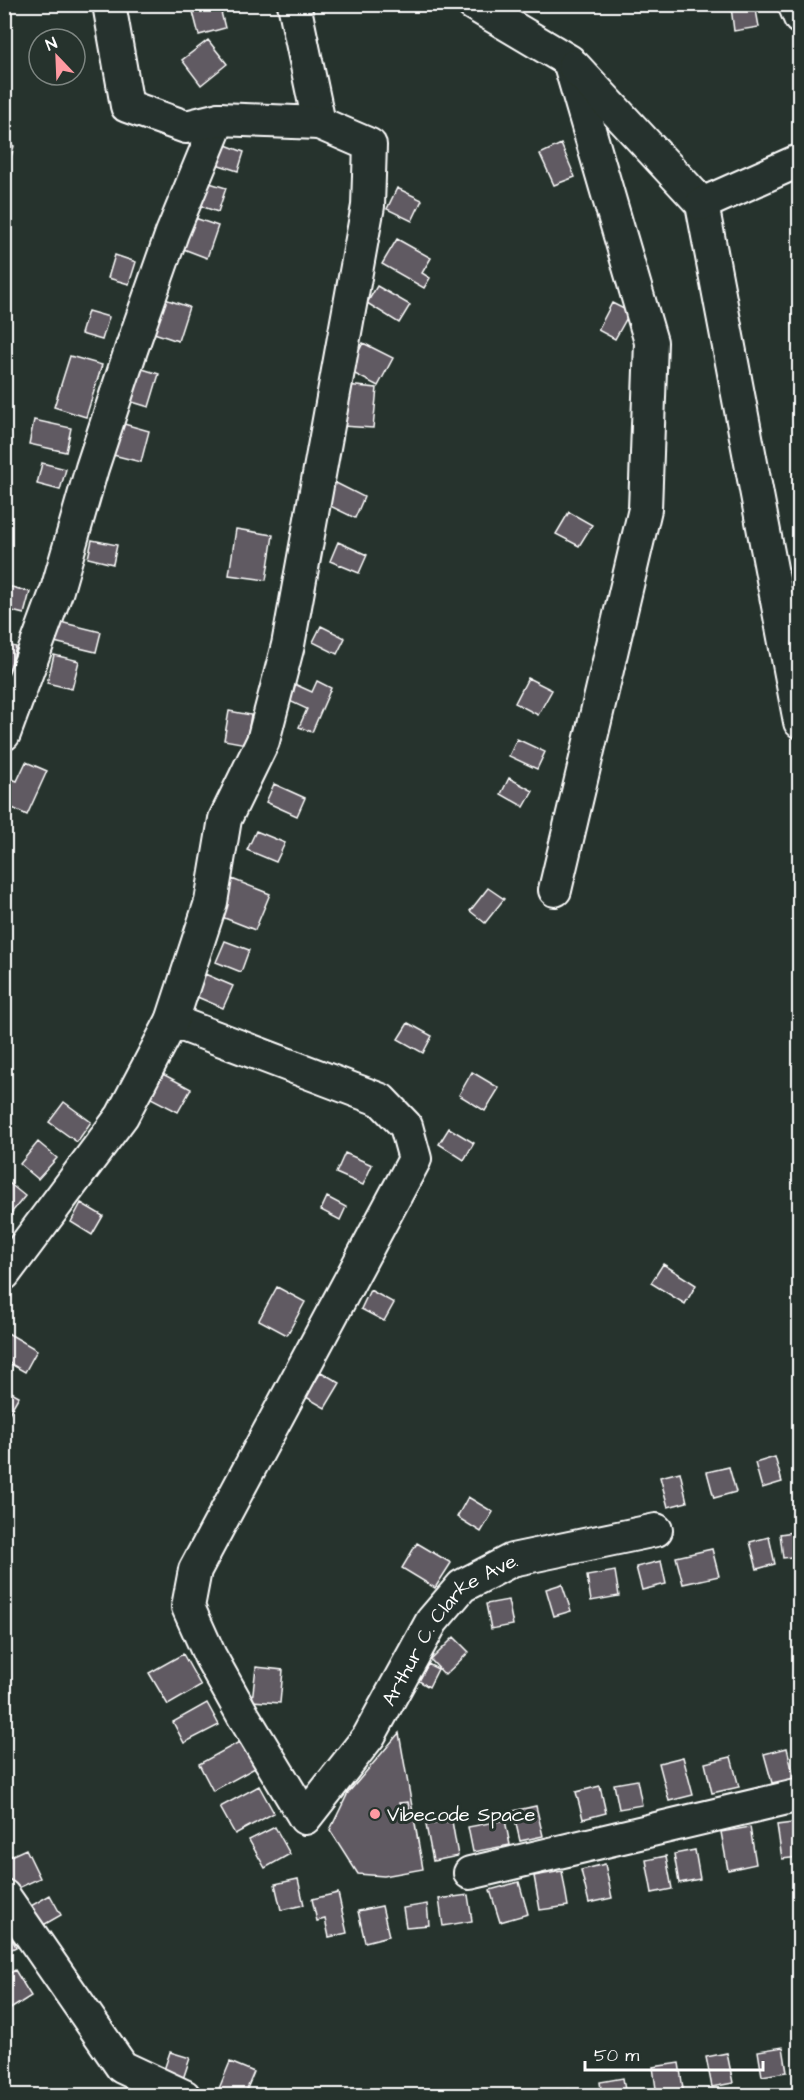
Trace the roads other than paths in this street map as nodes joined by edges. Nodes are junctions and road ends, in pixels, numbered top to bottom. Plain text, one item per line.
1 (109, 4) edge
2 (294, 4) edge
3 (473, 4) edge
4 (794, 4) edge
5 (800, 18) edge
6 (569, 61) junction
7 (219, 119) junction
8 (319, 123) junction
9 (800, 164) edge
10 (702, 204) junction
11 (800, 722) edge
12 (4, 734) edge
13 (555, 890) dead end
14 (172, 1021) junction
15 (4, 1274) edge
16 (656, 1530) dead end
17 (800, 1795) edge
18 (470, 1873) dead end
19 (4, 1896) edge
20 (184, 2096) edge

1 - 7 street
2 - 8 street
3 - 6 street
4 - 5 street
6 - 10 street
6 - 13 street
7 - 8 street
7 - 12 street
8 - 14 street
9 - 10 street
10 - 11 street
14 - 15 street
14 - 16 street, Arthur C. Clarke Ave.
17 - 18 street
19 - 20 street

